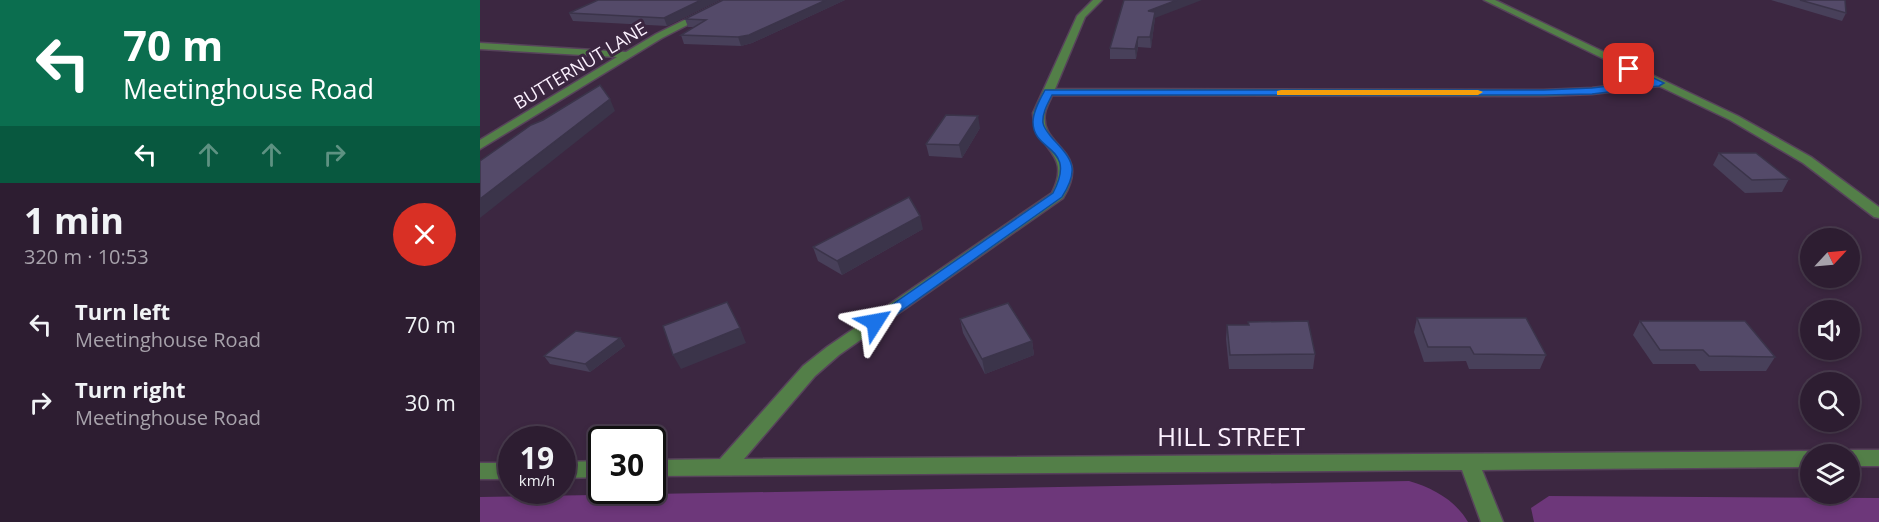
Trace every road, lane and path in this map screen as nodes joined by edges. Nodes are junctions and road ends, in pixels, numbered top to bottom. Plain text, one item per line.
1 (732, 0) edge
2 (1098, 0) edge
3 (1488, 0) edge
4 (480, 46) edge
5 (629, 55) junction
6 (1659, 83) junction
7 (1048, 92) junction
8 (480, 145) edge
9 (1879, 214) edge
10 (1860, 458) edge
11 (1879, 458) edge
12 (1800, 459) edge
13 (1469, 461) junction
14 (726, 466) junction
15 (666, 468) edge
16 (480, 471) edge
17 (498, 471) edge
18 (1492, 522) edge

1 - 5 street, BUTTERNUT LANE
2 - 7 street
3 - 6 street
4 - 5 street
5 - 8 street, BUTTERNUT LANE
6 - 7 street
6 - 9 street
7 - 14 street
10 - 11 street
12 - 13 street, HILL STREET
13 - 14 street, HILL STREET
13 - 18 street
14 - 15 street, HILL STREET
16 - 17 street

